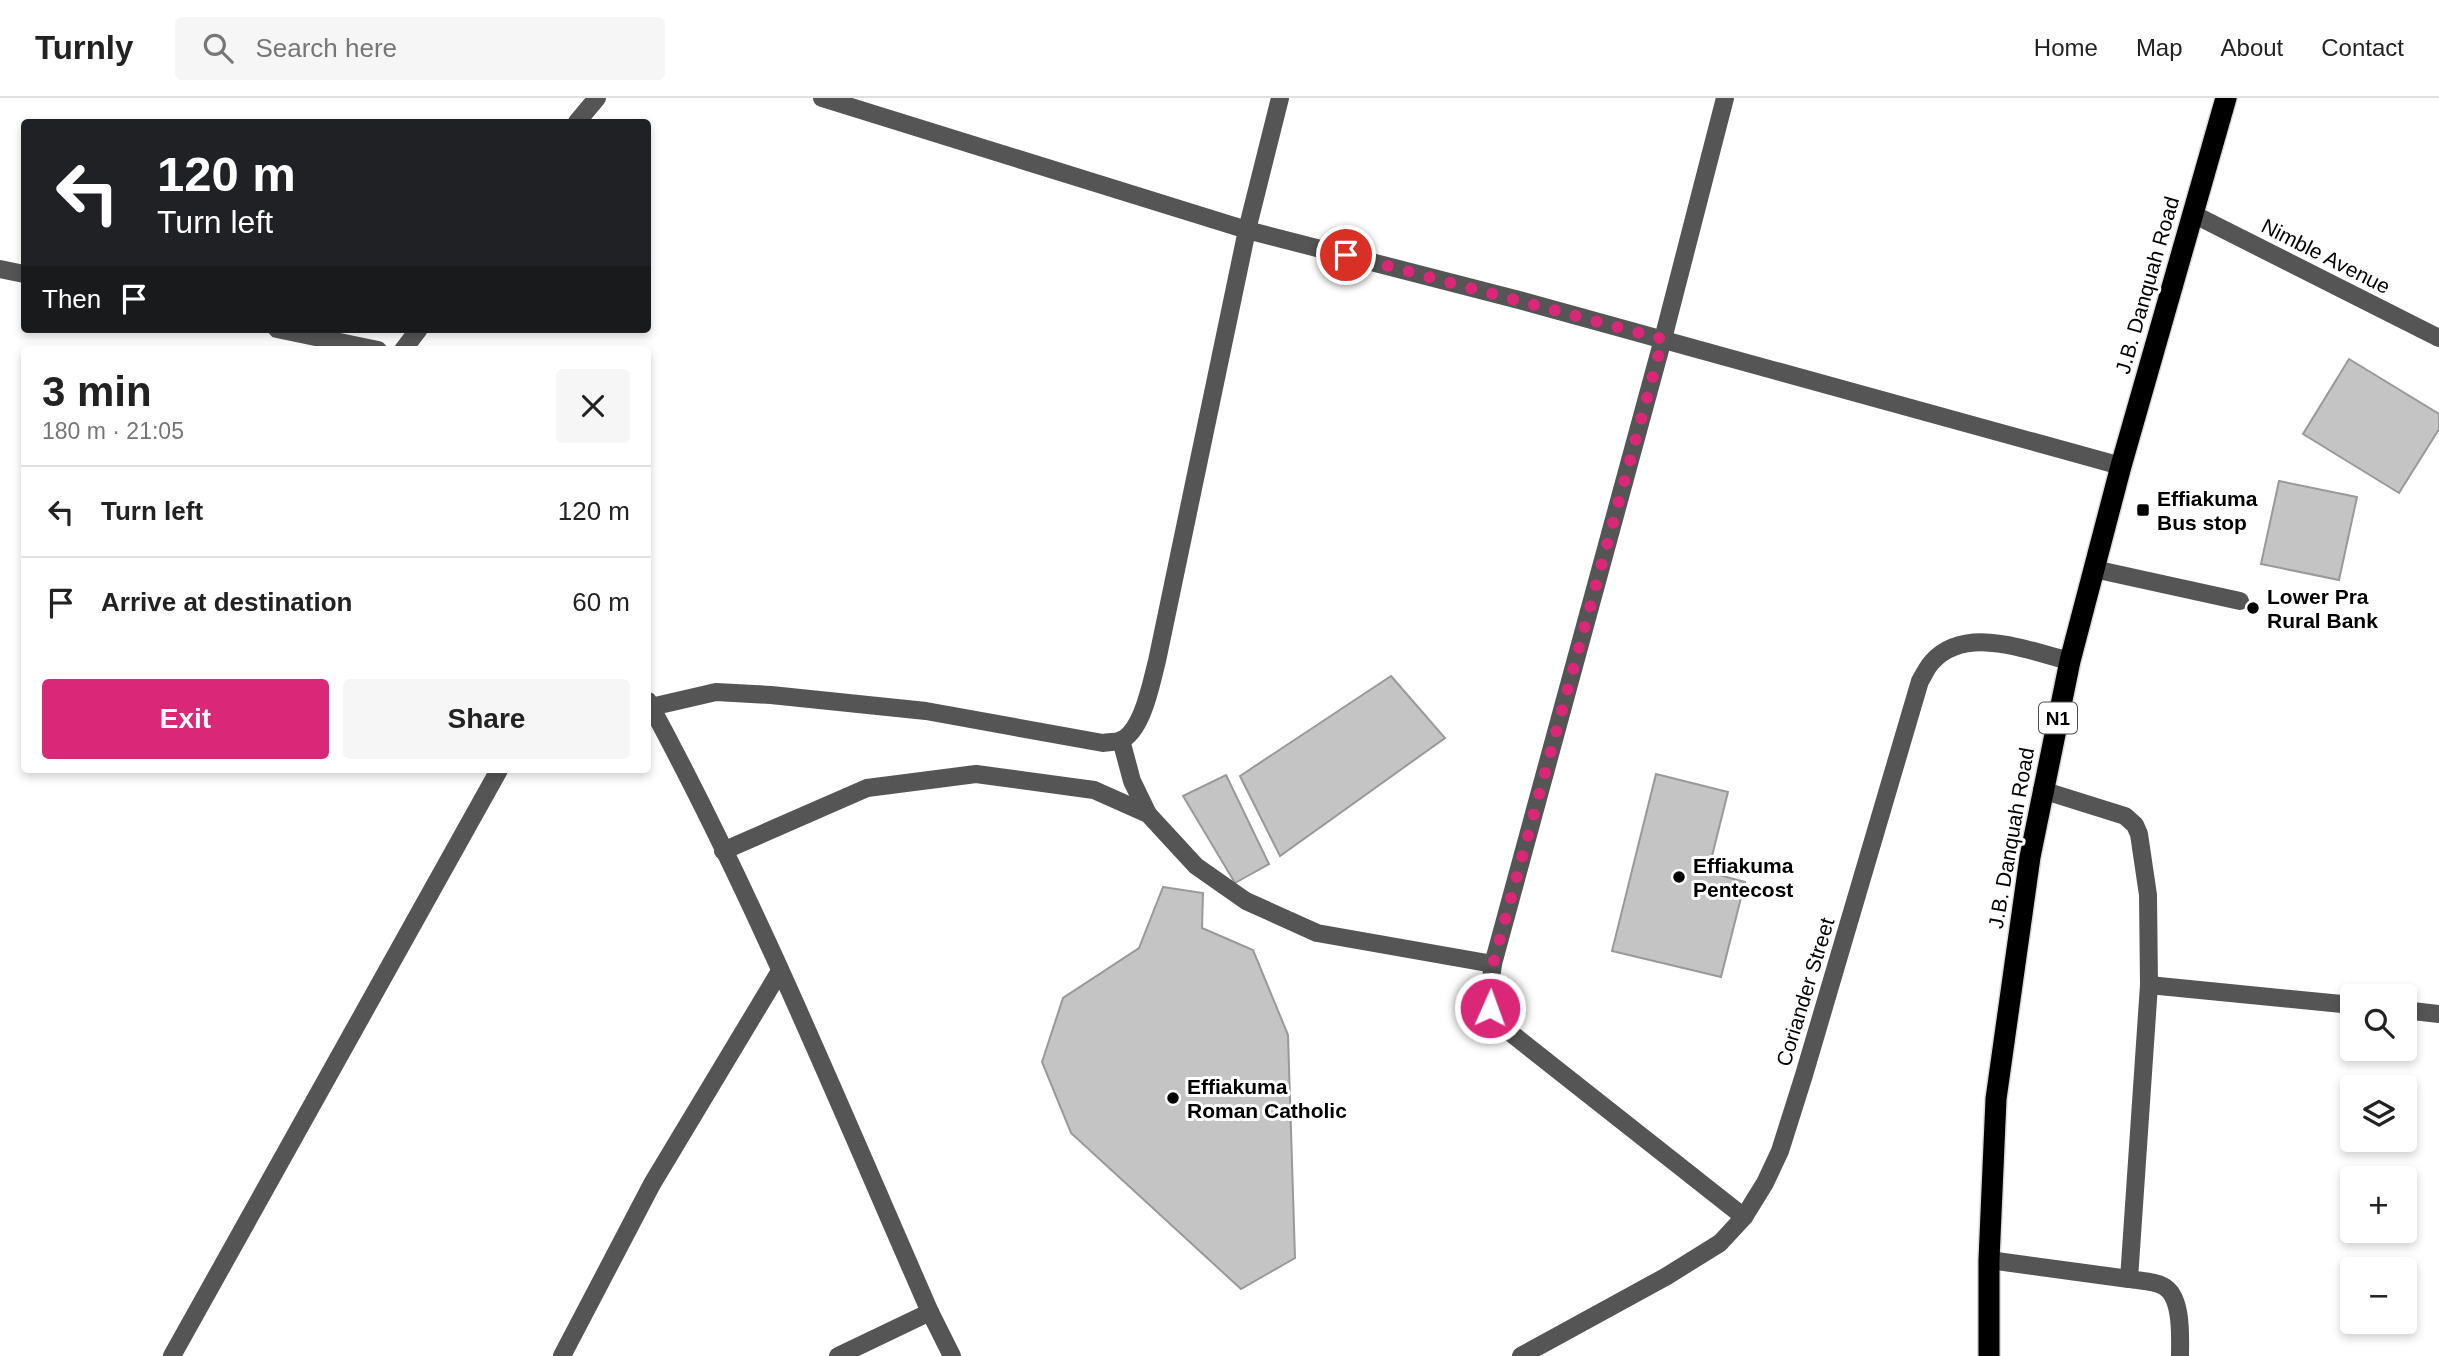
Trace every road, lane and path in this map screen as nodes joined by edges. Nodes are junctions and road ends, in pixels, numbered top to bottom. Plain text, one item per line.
1 (597, 98) edge
2 (822, 98) edge
3 (880, 98) edge
4 (1280, 98) edge
5 (1725, 98) edge
6 (2227, 98) edge
7 (879, 117) junction
8 (580, 119) edge
9 (2193, 214) junction
10 (1247, 230) junction
11 (0, 269) edge
12 (21, 273) edge
13 (296, 333) edge
14 (2439, 338) edge
15 (1663, 339) junction
16 (359, 346) edge
17 (2121, 466) junction
18 (2094, 569) junction
19 (2240, 601) dead end
20 (2070, 661) junction
21 (651, 704) edge
22 (651, 708) edge
23 (1121, 740) junction
24 (497, 773) edge
25 (2042, 790) junction
26 (1148, 814) junction
27 (723, 850) junction
28 (1493, 964) junction
29 (780, 971) junction
30 (2149, 985) junction
31 (2340, 1004) edge
32 (2417, 1011) edge
33 (2439, 1014) edge
34 (1744, 1217) junction
35 (1989, 1260) junction
36 (2129, 1279) junction
37 (930, 1312) junction
38 (172, 1356) edge
39 (562, 1356) edge
40 (838, 1356) edge
41 (952, 1356) edge
42 (1521, 1356) edge
43 (1989, 1356) edge
44 (2180, 1356) edge

1 - 8 street
2 - 7 street
3 - 7 street
4 - 10 street
5 - 15 street
6 - 9 highway, J.B. Danquah Road / N1
7 - 10 street
9 - 14 street, Nimble Avenue
9 - 17 highway, J.B. Danquah Road / N1
10 - 15 street
10 - 23 street
11 - 12 street
13 - 16 street
15 - 17 street
15 - 28 street
17 - 18 highway, J.B. Danquah Road / N1
18 - 19 street
18 - 20 highway, J.B. Danquah Road / N1
20 - 25 highway, J.B. Danquah Road / N1
20 - 34 street, Coriander Street
21 - 23 street
22 - 27 street
23 - 26 street
24 - 38 street
25 - 30 street
25 - 35 highway, J.B. Danquah Road / N1
26 - 27 street
26 - 28 street
27 - 29 street
28 - 34 street
29 - 37 street
29 - 39 street
30 - 31 street
30 - 36 street
32 - 33 street
34 - 42 street, Coriander Street
35 - 36 street
35 - 43 highway, J.B. Danquah Road / N1
36 - 44 street
37 - 40 street
37 - 41 street

